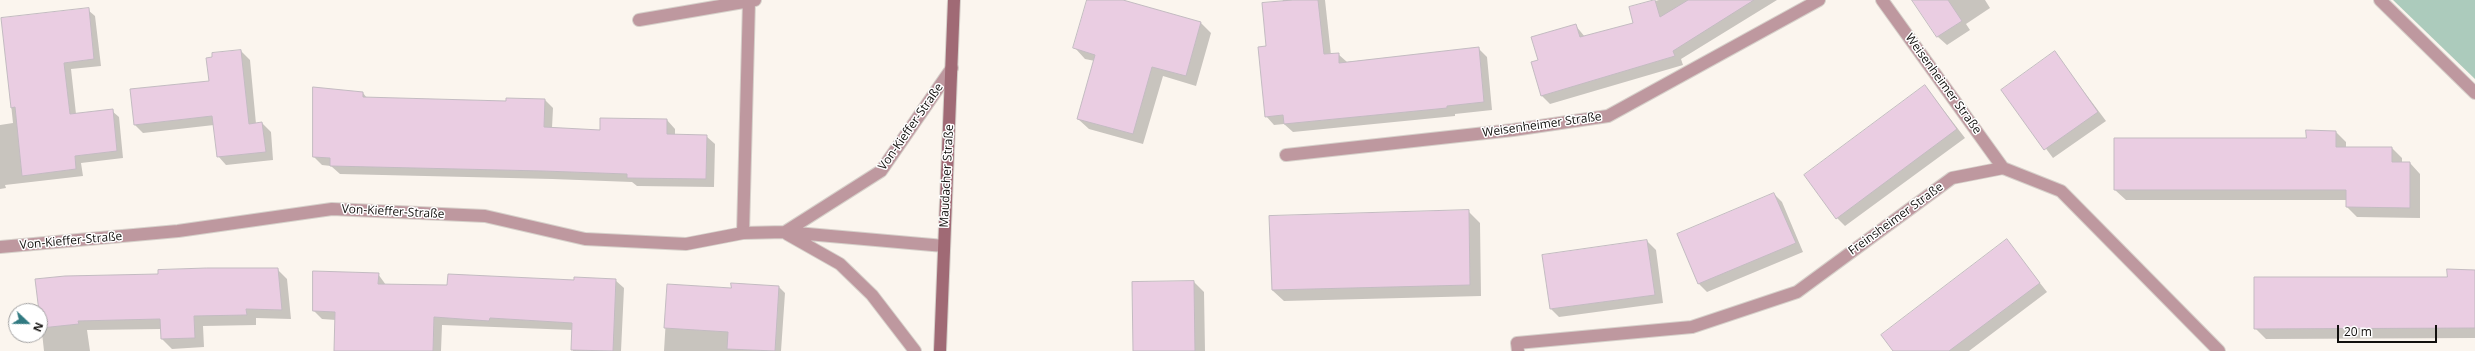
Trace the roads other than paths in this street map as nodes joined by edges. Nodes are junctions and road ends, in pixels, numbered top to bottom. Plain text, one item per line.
1 (954, 0) edge
2 (1818, 0) edge
3 (1882, 0) edge
4 (2380, 0) edge
5 (753, 1) edge
6 (639, 20) dead end
7 (952, 68) junction
8 (2475, 94) edge
9 (1286, 155) dead end
10 (2004, 168) junction
11 (785, 232) junction
12 (743, 233) junction
13 (944, 246) junction
14 (0, 247) edge
15 (1518, 347) edge
16 (915, 351) edge
17 (940, 351) edge
18 (2219, 351) edge

1 - 7 main road, Maudacher Straße
2 - 9 street, Weisenheimer Straße
3 - 10 street, Weisenheimer Straße
4 - 8 street
5 - 6 street
5 - 12 street
7 - 11 street, Von-Kieffer-Straße
7 - 13 main road, Maudacher Straße
10 - 15 street, Freinsheimer Straße
10 - 18 street
11 - 12 street, Von-Kieffer-Straße
11 - 13 street, Von-Kieffer-Straße
11 - 16 street
12 - 14 street, Von-Kieffer-Straße
13 - 17 main road, Maudacher Straße

